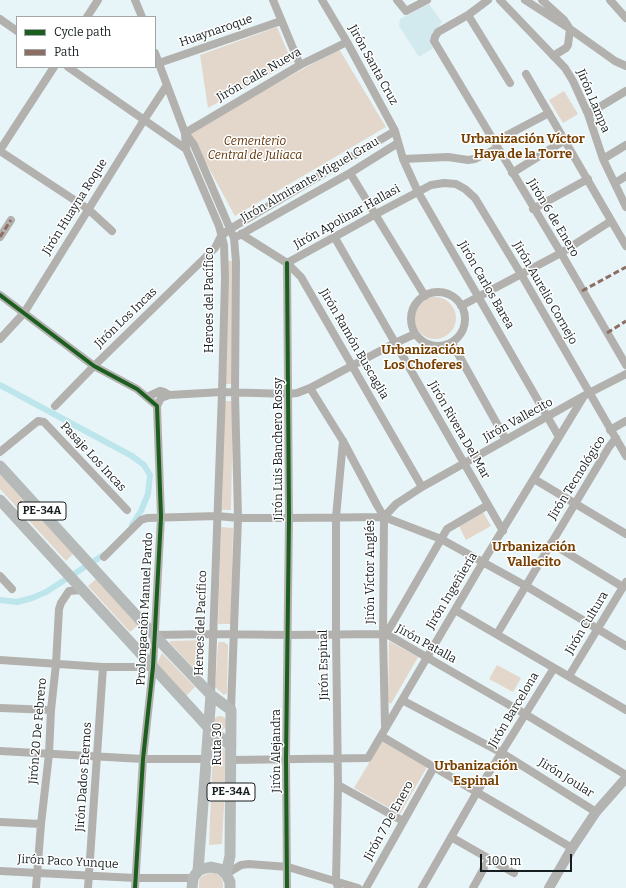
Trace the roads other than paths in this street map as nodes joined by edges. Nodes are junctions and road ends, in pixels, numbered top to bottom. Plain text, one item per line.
1 (98, 0) edge
2 (135, 0) edge
3 (273, 0) edge
4 (322, 0) edge
5 (397, 0) edge
6 (426, 0) edge
7 (488, 0) edge
8 (500, 0) edge
9 (525, 0) edge
10 (542, 0) edge
11 (610, 0) edge
12 (416, 2) edge
13 (468, 14) junction
14 (88, 16) edge
15 (142, 16) edge
16 (626, 18) edge
17 (0, 19) edge
18 (281, 21) junction
19 (570, 29) junction
20 (16, 30) edge
21 (347, 42) junction
22 (156, 56) edge
23 (553, 56) junction
24 (159, 63) junction
25 (300, 65) junction
26 (626, 66) edge
27 (53, 68) edge
28 (69, 68) edge
29 (526, 74) dead end
30 (510, 83) dead end
31 (166, 85) junction
32 (626, 91) edge
33 (548, 113) junction
34 (588, 114) junction
35 (144, 120) junction
36 (395, 131) junction
37 (185, 133) junction
38 (565, 140) junction
39 (398, 143) junction
40 (496, 145) junction
41 (626, 145) edge
42 (186, 149) junction
43 (0, 151) edge
44 (603, 158) junction
45 (403, 159) junction
46 (350, 173) junction
47 (512, 173) junction
48 (626, 176) edge
49 (588, 179) junction
50 (615, 183) junction
51 (418, 192) junction
52 (626, 207) edge
53 (88, 209) junction
54 (533, 209) junction
55 (376, 214) junction
56 (11, 220) dead end
57 (611, 220) junction
58 (230, 229) junction
59 (112, 231) dead end
60 (222, 236) junction
61 (237, 236) junction
62 (0, 237) edge
63 (335, 238) junction
64 (224, 245) junction
65 (626, 246) edge
66 (215, 248) junction
67 (561, 253) junction
68 (288, 263) junction
69 (521, 274) junction
70 (0, 295) edge
71 (425, 296) junction
72 (479, 297) junction
73 (461, 306) junction
74 (24, 313) junction
75 (414, 334) junction
76 (0, 339) edge
77 (395, 343) junction
78 (452, 343) junction
79 (352, 365) junction
80 (626, 365) edge
81 (94, 366) junction
82 (626, 374) edge
83 (310, 388) junction
84 (222, 392) junction
85 (235, 393) junction
86 (289, 394) junction
87 (587, 394) junction
88 (168, 395) junction
89 (147, 397) junction
90 (55, 406) dead end
91 (157, 406) junction
92 (548, 417) junction
93 (626, 421) edge
94 (610, 430) junction
95 (559, 437) junction
96 (616, 438) junction
97 (506, 440) junction
98 (343, 441) junction
99 (0, 452) edge
100 (626, 456) edge
101 (464, 463) junction
102 (0, 466) edge
103 (534, 479) junction
104 (422, 487) junction
105 (0, 500) edge
106 (575, 504) junction
107 (488, 505) junction
108 (127, 510) dead end
109 (218, 516) junction
110 (161, 517) junction
111 (336, 517) junction
112 (384, 517) junction
113 (238, 518) junction
114 (289, 518) junction
115 (503, 531) junction
116 (626, 534) edge
117 (441, 539) junction
118 (551, 543) junction
119 (104, 557) dead end
120 (483, 562) junction
121 (0, 576) edge
122 (526, 586) junction
123 (80, 587) junction
124 (12, 589) dead end
125 (624, 589) edge
126 (455, 610) junction
127 (597, 629) junction
128 (214, 634) junction
129 (233, 634) junction
130 (383, 634) junction
131 (497, 634) junction
132 (154, 635) junction
133 (288, 635) junction
134 (336, 635) junction
135 (626, 646) edge
136 (427, 657) junction
137 (0, 660) edge
138 (56, 664) junction
139 (103, 667) junction
140 (153, 667) junction
141 (554, 668) junction
142 (569, 676) junction
143 (211, 695) junction
144 (402, 700) junction
145 (0, 708) edge
146 (51, 710) junction
147 (231, 710) junction
148 (626, 710) edge
149 (525, 714) junction
150 (208, 727) junction
151 (385, 727) junction
152 (381, 736) junction
153 (231, 746) junction
154 (0, 751) edge
155 (502, 753) junction
156 (50, 754) junction
157 (98, 757) junction
158 (338, 758) junction
159 (143, 759) junction
160 (206, 759) junction
161 (286, 759) junction
162 (231, 760) junction
163 (434, 767) junction
164 (626, 777) edge
165 (338, 785) junction
166 (477, 792) junction
167 (596, 812) junction
168 (403, 821) junction
169 (0, 822) edge
170 (41, 824) junction
171 (451, 837) junction
172 (572, 848) junction
173 (490, 859) junction
174 (288, 867) junction
175 (0, 871) edge
176 (38, 872) junction
177 (514, 873) dead end
178 (226, 874) junction
179 (89, 875) junction
180 (135, 878) junction
181 (194, 879) edge
182 (337, 884) edge
183 (36, 888) edge
184 (88, 888) edge
185 (135, 888) edge
186 (230, 888) edge
187 (287, 888) edge
188 (358, 888) edge
189 (366, 888) edge
190 (422, 888) edge
191 (473, 888) edge
192 (549, 888) edge

1 - 14 street
2 - 15 street
3 - 18 street
4 - 21 street, Jirón Santa Cruz
5 - 12 street
6 - 12 street
7 - 13 street
8 - 23 street, Jirón Lampa
9 - 19 street
10 - 19 street
11 - 16 street
13 - 30 street
13 - 40 street, Jirón 6 de Enero
17 - 20 street
18 - 24 street, Huaynaroque
18 - 25 street
19 - 23 street
19 - 26 street
21 - 25 street, Jirón Calle Nueva
21 - 36 street, Jirón Santa Cruz
22 - 24 street
23 - 34 street, Jirón Lampa
24 - 31 street
25 - 37 street, Jirón Calle Nueva
27 - 43 street
28 - 35 street
29 - 33 street
31 - 35 street, Jirón Huayna Roque
31 - 37 street
32 - 34 street
33 - 38 street
33 - 40 street
34 - 44 street, Jirón Lampa
35 - 42 street
35 - 53 street, Jirón Huayna Roque
36 - 39 street, Jirón Santa Cruz
36 - 58 street
37 - 42 street, Heroes del Pacífico
37 - 58 street, Heroes del Pacífico
38 - 47 street
38 - 49 street
39 - 45 street, Jirón Carlos Barea
39 - 46 street, Jirón Almirante Miguel Grau
40 - 45 street
40 - 47 street, Jirón 6 de Enero
41 - 44 street
42 - 60 street, Heroes del Pacífico
43 - 53 street
44 - 50 street, Jirón Lampa
45 - 51 street, Jirón Carlos Barea
46 - 55 street
46 - 61 street, Jirón Almirante Miguel Grau
47 - 54 street, Jirón 6 de Enero
48 - 50 street
49 - 54 street
49 - 57 street
50 - 52 street, Jirón Lampa
51 - 55 street, Jirón Apolinar Hallasi
51 - 69 street, Jirón Aurelio Cornejo
51 - 72 street, Jirón Carlos Barea
53 - 59 street
53 - 74 street, Jirón Huayna Roque
54 - 67 street, Jirón 6 de Enero
55 - 63 street, Jirón Apolinar Hallasi
55 - 71 street
56 - 62 street
57 - 65 street
57 - 67 street
58 - 60 street
58 - 61 street, Heroes del Pacífico
60 - 64 street, Heroes del Pacífico
60 - 66 street
61 - 64 street, Jirón Almirante Miguel Grau
61 - 68 street, Jirón Ramón Buscaglia
61 - 85 street, Heroes del Pacífico
63 - 68 street, Jirón Apolinar Hallasi
63 - 77 street, Jirón Rivera Del Mar
64 - 66 street, Jirón Almirante Miguel Grau
64 - 84 street, Heroes del Pacífico
66 - 81 street, Jirón Los Incas
67 - 69 street
67 - 80 street, Jirón 6 de Enero
68 - 79 street, Jirón Ramón Buscaglia
68 - 86 street, Jirón Luis Banchero Rossy
69 - 72 street
69 - 87 street, Jirón Aurelio Cornejo
70 - 74 street
71 - 73 street
71 - 75 street
72 - 73 street
72 - 92 street, Jirón Carlos Barea
73 - 78 street
74 - 76 street, Jirón Huayna Roque
74 - 81 street
75 - 77 street
75 - 78 street
77 - 79 street
77 - 101 street, Jirón Rivera Del Mar
78 - 97 street
79 - 83 street
79 - 104 street, Jirón Ramón Buscaglia
81 - 89 street
81 - 90 street, Jirón Los Incas
82 - 87 street, Jirón Vallecito
83 - 86 street
83 - 98 street, Jirón Víctor Anglés
84 - 85 street
84 - 88 street
84 - 109 street, Heroes del Pacífico
85 - 86 street
85 - 113 street, Heroes del Pacífico
86 - 114 street, Jirón Luis Banchero Rossy
87 - 92 street, Jirón Vallecito
87 - 94 street, Jirón Aurelio Cornejo
87 - 95 street, Jirón Ingeñiería
88 - 89 street
88 - 91 street
89 - 91 street
91 - 110 street, Prolongación Manuel Pardo
92 - 95 street, Jirón Carlos Barea
92 - 97 street, Jirón Vallecito
93 - 94 street
94 - 96 street, Jirón Aurelio Cornejo
95 - 103 street, Jirón Ingeñiería
96 - 100 street, Jirón Aurelio Cornejo
96 - 106 street, Jirón Tecnológico
97 - 101 street, Jirón Vallecito
98 - 111 street, Jirón Espinal
98 - 112 street, Jirón Víctor Anglés
99 - 108 street, Pasaje Los Incas
101 - 104 street, Jirón Vallecito
101 - 107 street, Jirón Rivera Del Mar
102 - 132 highway, PE-34A
103 - 106 street
103 - 115 street, Jirón Ingeñiería
104 - 112 street, Jirón Vallecito
105 - 123 highway, PE-34A
106 - 116 street
106 - 118 street, Jirón Tecnológico
107 - 115 street, Jirón Rivera Del Mar
107 - 117 street
109 - 110 street
109 - 113 street
109 - 128 street, Heroes del Pacífico
110 - 119 street
110 - 132 street, Prolongación Manuel Pardo
111 - 112 street
111 - 114 street
111 - 134 street, Jirón Espinal
112 - 117 street
112 - 130 street, Jirón Víctor Anglés
113 - 114 street
113 - 129 street, Heroes del Pacífico
114 - 133 street, Jirón Luis Banchero Rossy
115 - 120 street, Jirón Ingeñiería
117 - 120 street
117 - 130 street
118 - 122 street, Jirón Tecnológico
118 - 125 street
120 - 122 street
120 - 126 street, Jirón Ingeñiería
121 - 124 street
122 - 127 street
122 - 131 street, Jirón Tecnológico
123 - 138 street, Jirón 20 De Febrero
123 - 140 highway, PE-34A
125 - 127 street, Jirón Cultura
126 - 131 street
126 - 136 street, Jirón Ingeñiería
127 - 135 street
127 - 142 street, Jirón Cultura
128 - 129 street, Jirón Patalla
128 - 132 street, Jirón Patalla
128 - 143 street, Heroes del Pacífico
129 - 133 street, Jirón Patalla
129 - 147 street, Heroes del Pacífico
130 - 134 street, Jirón Patalla
130 - 136 street, Jirón Patalla
130 - 151 street, Jirón Víctor Anglés
131 - 141 street
132 - 140 street, Prolongación Manuel Pardo
132 - 143 highway, PE-34A
133 - 134 street, Jirón Patalla
133 - 161 street, Jirón Alejandra
134 - 158 street, Jirón Espinal
136 - 144 street, Jirón Ingeñiería
136 - 149 street, Jirón Patalla
137 - 138 street
138 - 139 street
138 - 146 street, Jirón 20 De Febrero
139 - 140 street
139 - 157 street, Jirón Dados Eternos
140 - 150 highway, PE-34A
140 - 159 street, Prolongación Manuel Pardo
141 - 142 street
141 - 149 street, Jirón Barcelona
142 - 148 street
143 - 147 highway, PE-34A
143 - 150 highway, Heroes del Pacífico
144 - 151 street, Jirón Ingeñiería
144 - 155 street, Jirón Joular
145 - 146 street
146 - 156 street, Jirón 20 De Febrero
147 - 153 highway, Ruta 30 / PE-34A
149 - 155 street, Jirón Barcelona
149 - 164 street, Jirón Patalla
150 - 153 highway, PE-34A
150 - 160 highway, Ruta 30 / PE-34A
151 - 152 street, Jirón Ingeñiería
152 - 158 street, Jirón Ingeñiería
152 - 163 street
153 - 162 highway, Ruta 30 / PE-34A
154 - 156 street
155 - 166 street, Jirón Barcelona
155 - 167 street, Jirón Joular
156 - 157 street
156 - 170 street, Jirón 20 De Febrero
157 - 159 street
157 - 179 street, Jirón Dados Eternos
158 - 161 street
158 - 165 street, Jirón Espinal
159 - 160 street
159 - 180 street, Prolongación Manuel Pardo
160 - 181 highway, Ruta 30 / PE-34A
161 - 162 street
161 - 174 street, Jirón Alejandra
162 - 178 highway, Ruta 30 / PE-34A
163 - 166 street
163 - 168 street, Jirón 7 De Enero
164 - 167 main road
165 - 168 street
165 - 182 street, Jirón Espinal
166 - 171 street, Jirón Barcelona
166 - 172 street
167 - 172 main road
168 - 189 street, Jirón 7 De Enero
169 - 170 street
170 - 176 street, Jirón 20 De Febrero
171 - 173 street
171 - 190 street, Jirón Barcelona
172 - 192 main road
173 - 177 street
173 - 191 street
174 - 178 street
174 - 182 street
174 - 187 street
175 - 176 street, Jirón Paco Yunque
176 - 179 street, Jirón Paco Yunque
176 - 183 street, Jirón 20 De Febrero
178 - 181 highway
178 - 186 highway, PE-34A
179 - 180 street, Jirón Paco Yunque
179 - 184 street, Jirón Dados Eternos
180 - 181 street
180 - 185 street, Prolongación Manuel Pardo
182 - 188 street

